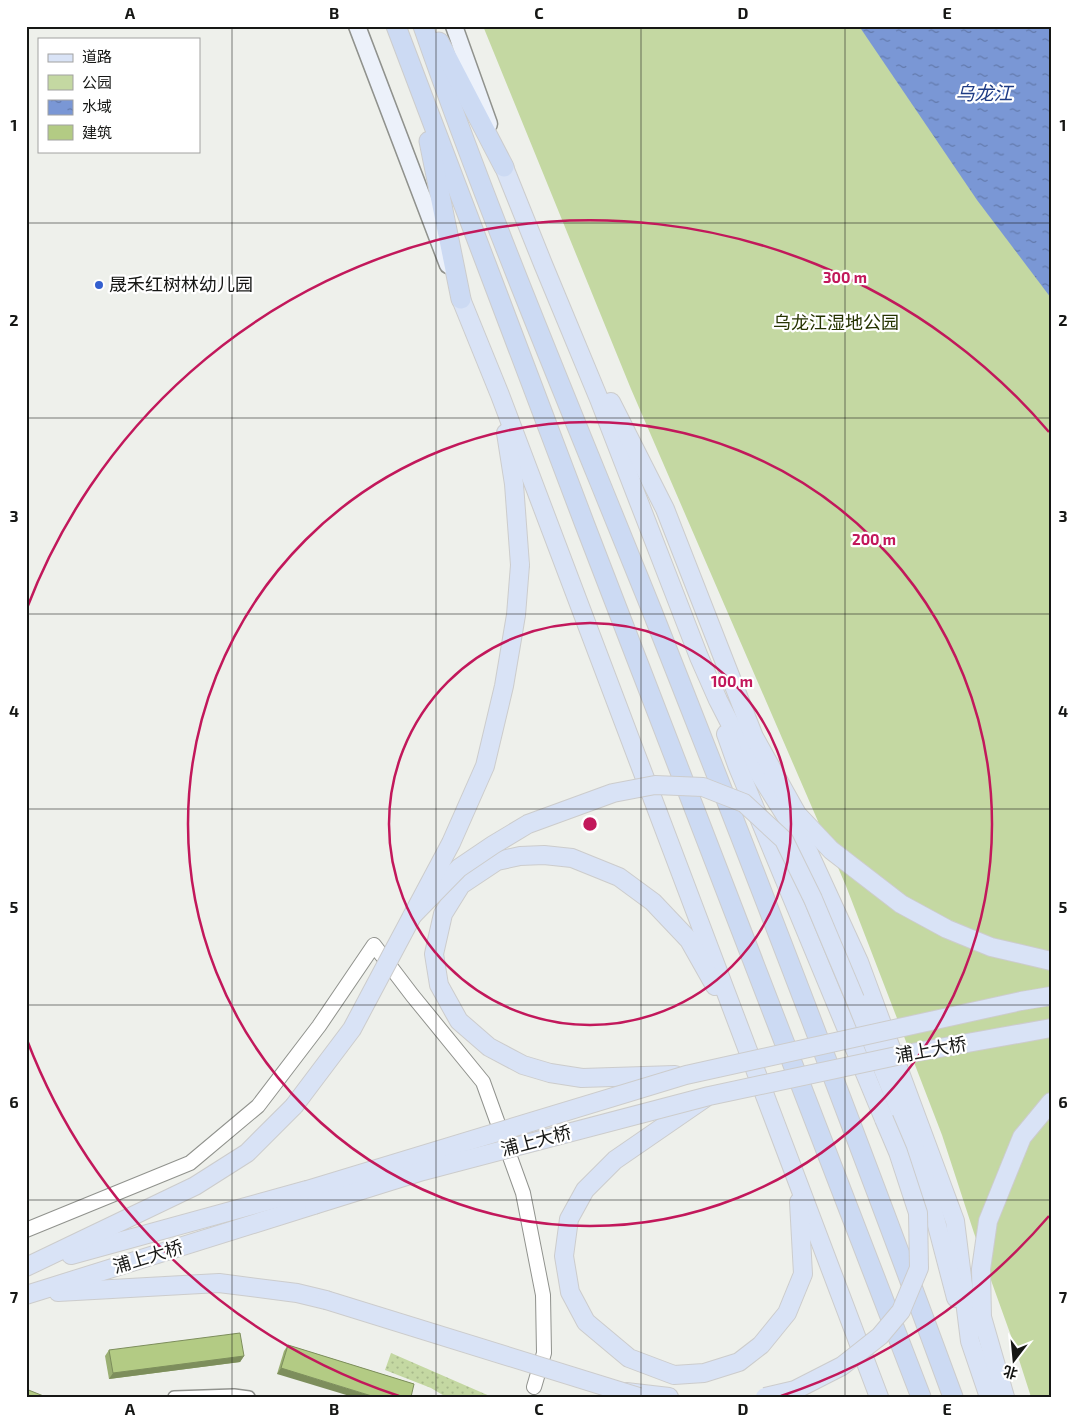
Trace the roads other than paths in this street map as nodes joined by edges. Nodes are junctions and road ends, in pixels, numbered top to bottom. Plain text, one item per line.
1 (357, 26) edge
2 (396, 26) edge
3 (423, 26) edge
4 (430, 26) edge
5 (454, 26) edge
6 (418, 83) junction
7 (504, 166) junction
8 (543, 264) junction
9 (461, 299) junction
10 (500, 395) junction
11 (699, 657) junction
12 (412, 916) junction
13 (1051, 962) edge
14 (1051, 996) edge
15 (1051, 1028) edge
16 (745, 1039) junction
17 (686, 1075) junction
18 (709, 1096) junction
19 (1051, 1102) edge
20 (799, 1187) junction
21 (310, 1198) junction
22 (26, 1230) edge
23 (26, 1267) edge
24 (29, 1294) edge
25 (970, 1341) junction
26 (534, 1387) dead end
27 (632, 1394) edge
28 (174, 1397) edge
29 (249, 1397) edge
30 (669, 1397) edge
31 (765, 1397) edge
32 (879, 1397) edge
33 (920, 1397) edge
34 (953, 1397) edge
35 (989, 1397) edge
36 (1005, 1397) edge

1 - 9 main road
2 - 6 highway
3 - 34 highway
4 - 7 highway
5 - 7 main road
6 - 9 highway
6 - 33 highway
7 - 8 main road
8 - 11 main road
8 - 13 main road
9 - 10 main road
10 - 12 main road, bridge
10 - 16 main road
11 - 25 main road
11 - 31 main road, bridge
12 - 23 main road, bridge
12 - 25 main road, bridge
14 - 17 main road, bridge
15 - 18 main road, 浦上大桥, bridge
16 - 17 main road, bridge
16 - 20 main road
17 - 21 main road, bridge
18 - 20 main road
18 - 21 main road, 浦上大桥, bridge
19 - 36 main road
20 - 32 main road
21 - 23 main road
21 - 24 main road, 浦上大桥
22 - 26 street
24 - 27 main road, bridge
25 - 35 main road
27 - 30 main road, bridge
28 - 29 street

